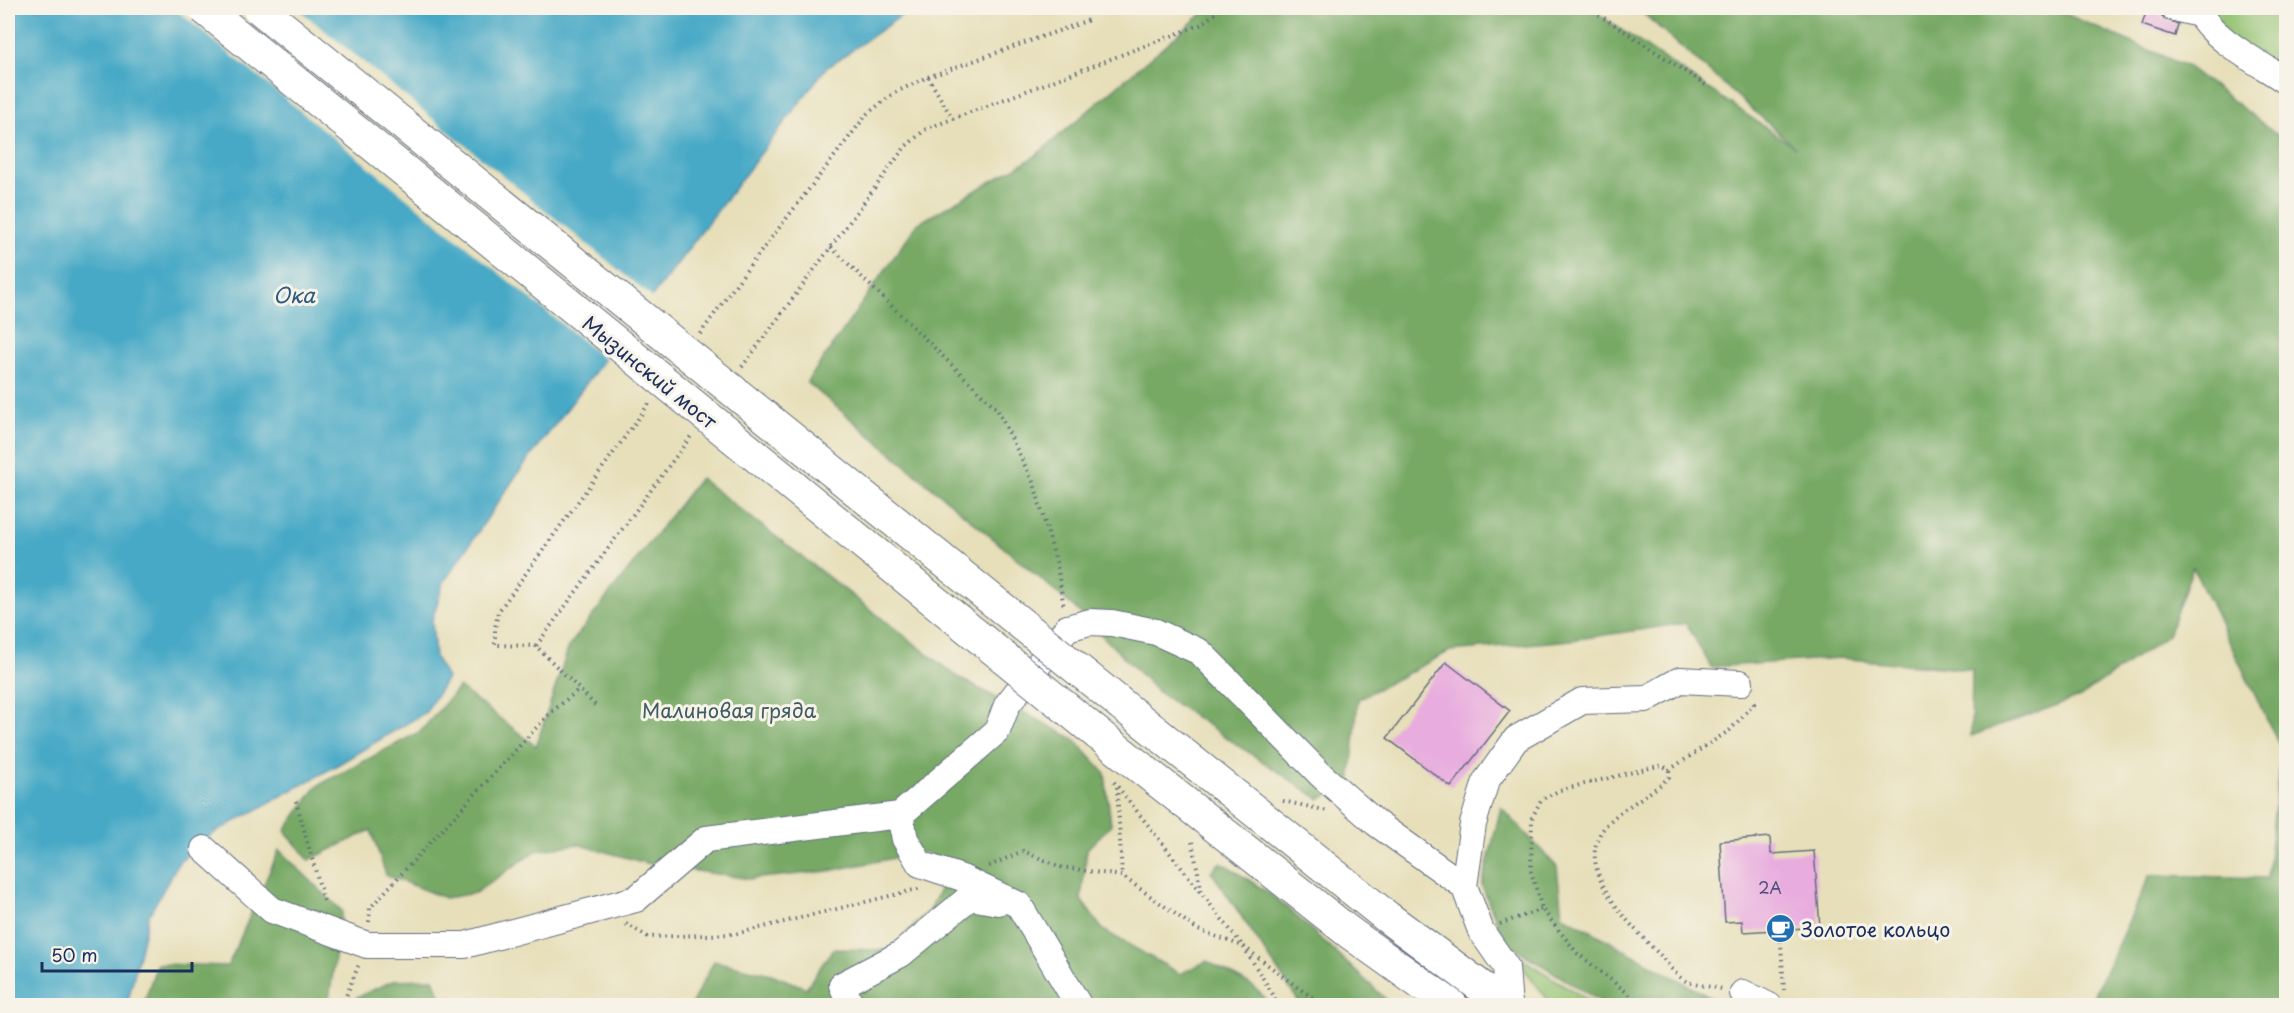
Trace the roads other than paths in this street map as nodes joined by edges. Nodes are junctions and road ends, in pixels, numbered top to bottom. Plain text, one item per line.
1 (204, 8) edge
2 (259, 8) edge
3 (2174, 8) edge
4 (2198, 11) edge
5 (2286, 81) edge
6 (1740, 683) road end
7 (900, 815) junction
8 (204, 849) dead end
9 (1464, 886) junction
10 (1019, 905) junction
11 (1743, 993) road end
12 (851, 1005) edge
13 (1079, 1005) edge
14 (1452, 1005) edge
15 (1508, 1005) edge
16 (1769, 1005) edge

1 - 14 main road, Мызинский мост, bridge
2 - 15 main road, Мызинский мост, bridge
3 - 4 street
4 - 5 street
6 - 9 street
7 - 8 street
7 - 9 street
7 - 10 street
9 - 15 street
10 - 12 street
10 - 13 street
11 - 16 street

